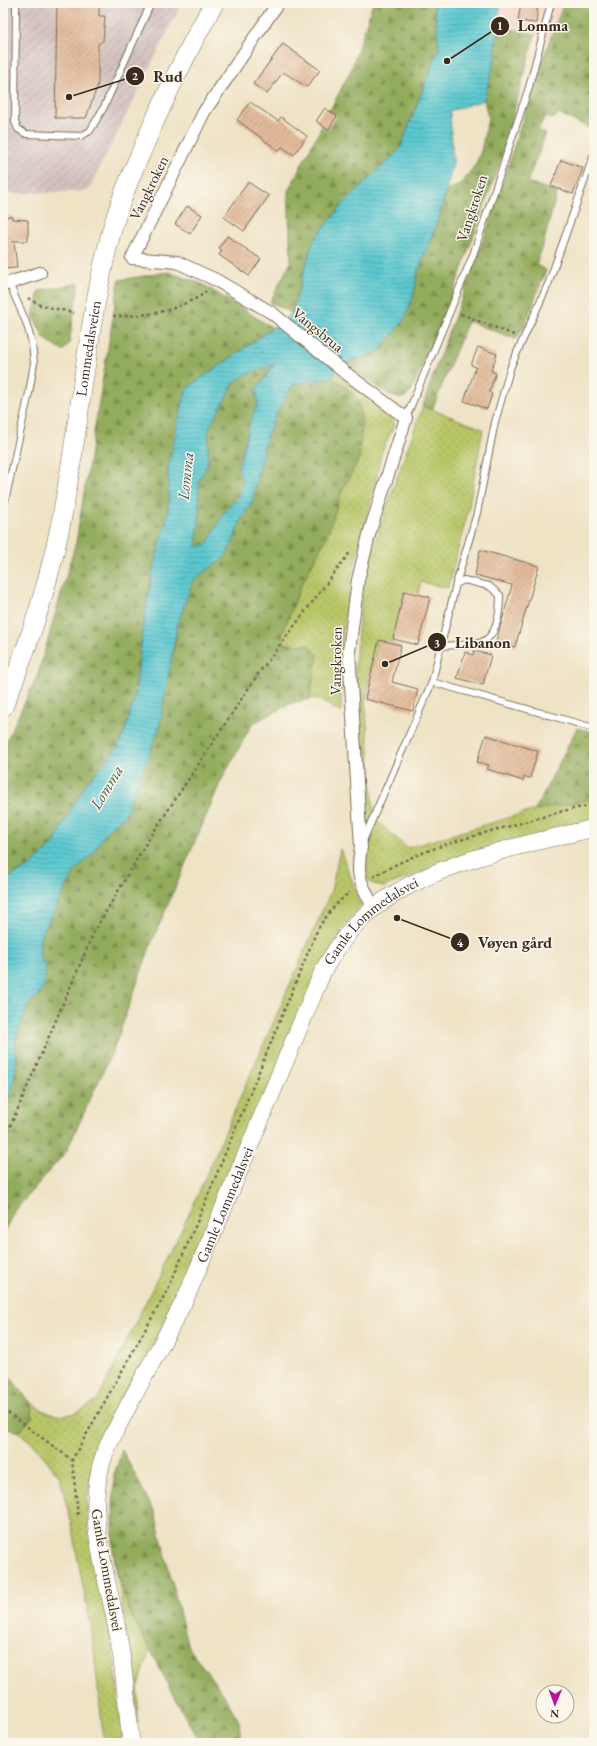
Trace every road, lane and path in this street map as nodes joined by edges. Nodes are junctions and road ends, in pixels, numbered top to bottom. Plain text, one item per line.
1 (16, 3) edge
2 (151, 3) edge
3 (214, 3) edge
4 (278, 3) edge
5 (551, 3) edge
6 (594, 154) edge
7 (40, 273) dead end
8 (216, 280) junction
9 (6, 284) edge
10 (451, 310) junction
11 (74, 313) dead end
12 (272, 313) joint
13 (113, 316) dead end
14 (523, 340) junction
15 (406, 418) junction
16 (3, 510) edge
17 (370, 531) junction
18 (456, 584) junction
19 (441, 646) junction
20 (432, 682) junction
21 (3, 707) edge
22 (594, 728) edge
23 (594, 828) edge
24 (361, 847) junction
25 (374, 908) junction
26 (3, 1143) edge
27 (3, 1409) edge
28 (72, 1460) dead end
29 (131, 1743) edge

1 - 2 lane
3 - 21 main road, Lommedalsveien
4 - 8 street, Vangkroken
5 - 10 lane, Vangkroken
6 - 14 lane
7 - 9 street
8 - 12 street, Vangkroken
8 - 13 path
9 - 11 path
9 - 16 lane
10 - 14 path
10 - 15 lane, Vangkroken
12 - 15 street, Vangsbrua
14 - 18 lane
15 - 17 street, Vangkroken
17 - 24 street, Vangkroken
17 - 26 path
18 - 19 lane
18 - 19 lane
19 - 20 lane
20 - 22 lane
20 - 24 lane
23 - 25 street, Gamle Lommedalsvei
24 - 25 street, Vangkroken
25 - 29 street, Gamle Lommedalsvei
27 - 28 path

